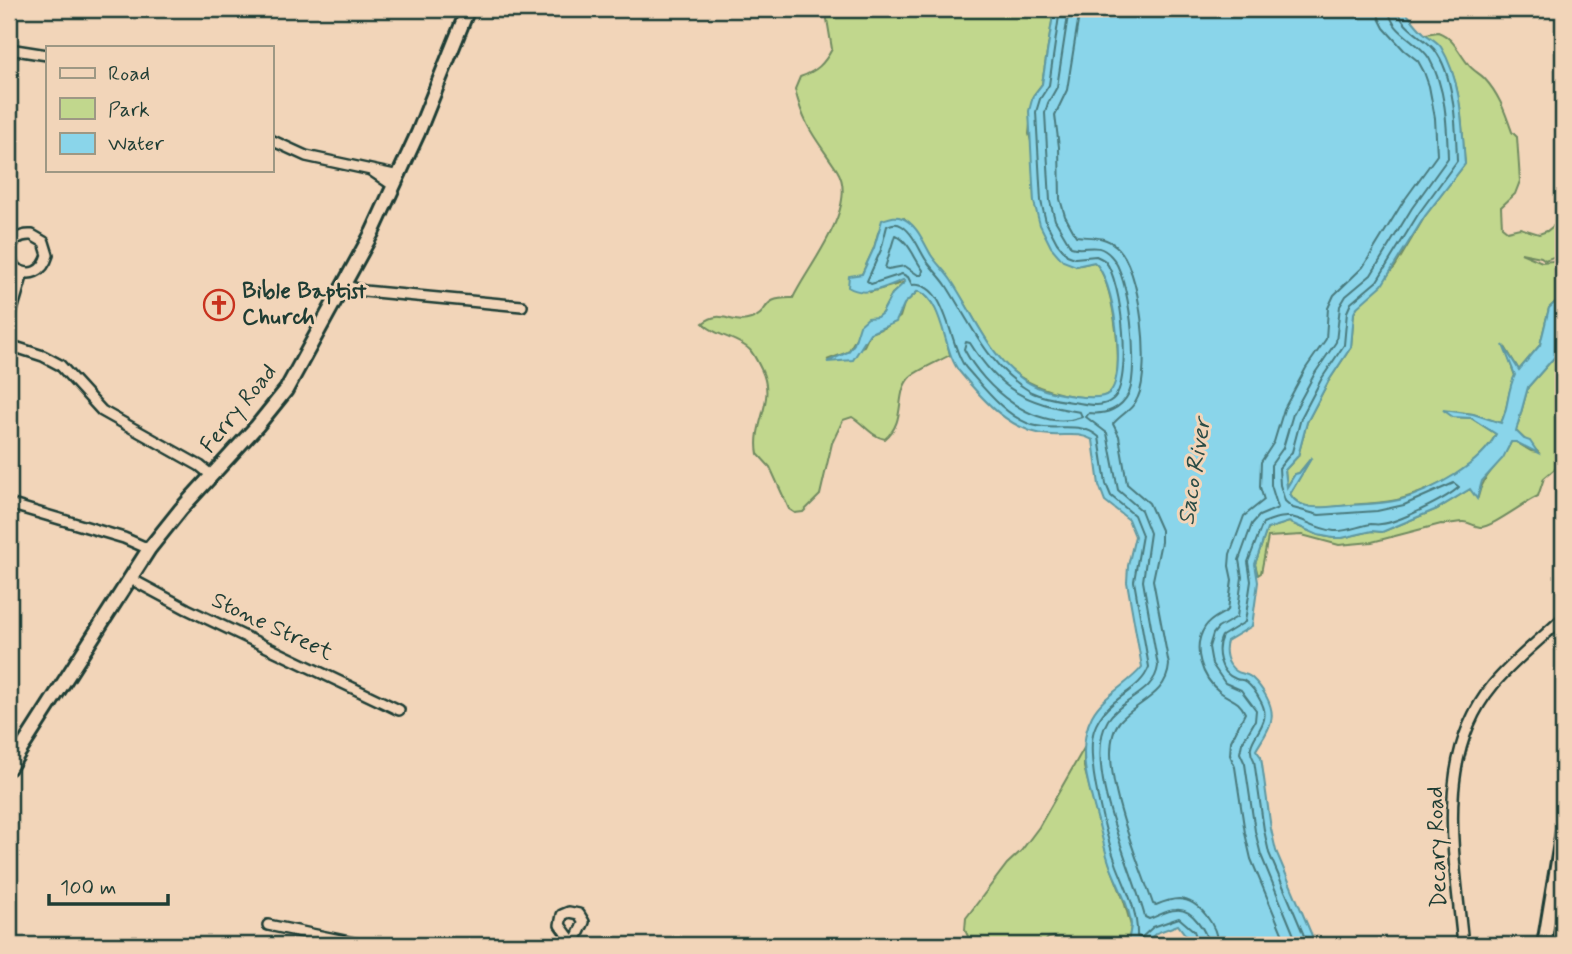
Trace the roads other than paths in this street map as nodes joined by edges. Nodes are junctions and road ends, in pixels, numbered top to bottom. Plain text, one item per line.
1 (468, 9) edge
2 (9, 49) edge
3 (46, 55) edge
4 (273, 141) edge
5 (396, 181) junction
6 (9, 254) edge
7 (23, 273) junction
8 (344, 285) junction
9 (522, 306) dead end
10 (9, 321) edge
11 (9, 345) edge
12 (211, 475) junction
13 (9, 504) edge
14 (149, 549) junction
15 (129, 578) junction
16 (1563, 618) edge
17 (399, 710) dead end
18 (9, 768) edge
19 (1563, 831) edge
20 (268, 925) dead end
21 (332, 941) edge
22 (364, 945) edge
23 (1463, 945) edge
24 (1544, 945) edge

1 - 5 main road, Ferry Road
2 - 3 street
4 - 5 street
5 - 8 main road, Ferry Road
6 - 7 street
6 - 7 street
7 - 10 street
8 - 9 street
8 - 12 main road, Ferry Road
11 - 12 street
12 - 14 main road, Ferry Road
13 - 14 street
14 - 15 main road, Ferry Road
15 - 17 street, Stone Street
15 - 18 main road, Ferry Road
16 - 23 street, Decary Road
19 - 24 main road
20 - 21 street
21 - 22 street

